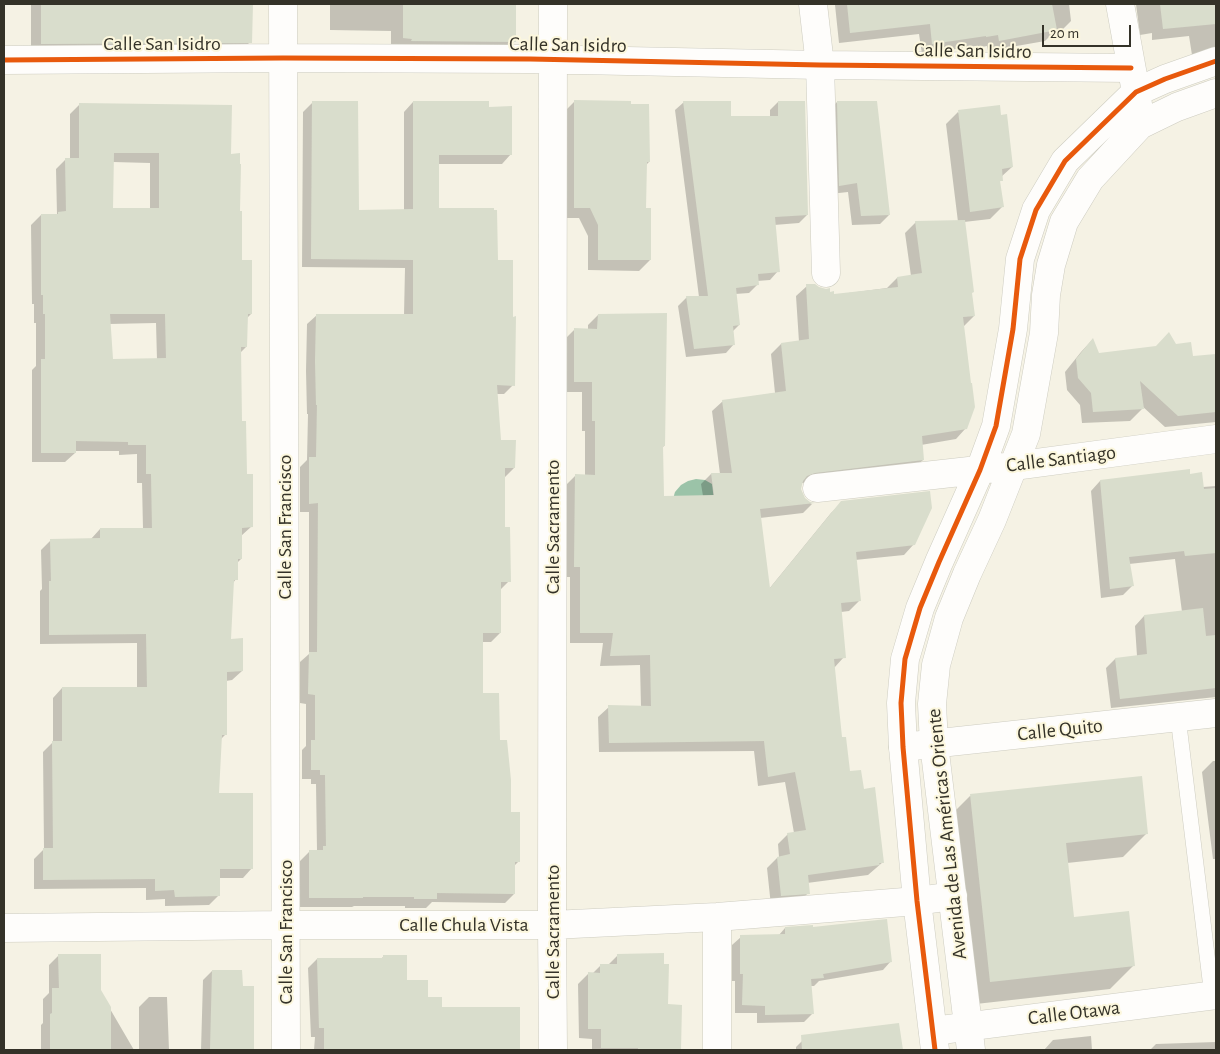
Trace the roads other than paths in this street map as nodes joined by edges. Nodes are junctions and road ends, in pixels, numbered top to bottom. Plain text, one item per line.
1 (283, 4) edge
2 (553, 4) edge
3 (813, 4) edge
4 (1120, 4) edge
5 (283, 58) junction
6 (4, 60) edge
7 (553, 60) junction
8 (1216, 61) edge
9 (820, 65) junction
10 (1134, 80) junction
11 (1216, 93) edge
12 (1140, 125) junction
13 (826, 273) dead end
14 (1017, 293) junction
15 (1046, 296) junction
16 (1216, 439) edge
17 (1014, 466) junction
18 (980, 470) junction
19 (817, 488) dead end
20 (1216, 712) edge
21 (1178, 717) junction
22 (934, 744) junction
23 (903, 747) junction
24 (953, 896) junction
25 (916, 901) junction
26 (717, 917) junction
27 (286, 924) junction
28 (552, 925) junction
29 (4, 928) edge
30 (1214, 996) edge
31 (969, 1038) edge
32 (934, 1040) edge
33 (286, 1050) edge
34 (553, 1050) edge
35 (717, 1050) edge

1 - 5 street, Calle San Francisco
2 - 7 street, Calle Sacramento
3 - 9 street
4 - 10 street
5 - 6 street, Calle San Isidro
5 - 7 street, Calle San Isidro
5 - 27 street, Calle San Francisco
7 - 9 street, Calle San Isidro
7 - 28 street, Calle Sacramento
8 - 10 street
9 - 10 street, Calle San Isidro
9 - 13 street
10 - 12 street
10 - 14 street, Avenida de Las Américas Oriente
11 - 12 street
12 - 15 street, Avenida de Las Américas Oriente
14 - 15 street
14 - 18 street, Avenida de Las Américas Oriente
15 - 17 street, Avenida de Las Américas Oriente
16 - 17 street, Calle Santiago
17 - 18 street, Calle Santiago
17 - 22 street, Avenida de Las Américas Oriente
18 - 19 street, Calle Santiago
18 - 23 street, Avenida de Las Américas Oriente
20 - 21 street, Calle Quito
21 - 22 street, Calle Quito
21 - 30 lane
22 - 23 street, Calle Quito
22 - 24 street, Avenida de Las Américas Oriente
23 - 25 street, Avenida de Las Américas Oriente
24 - 25 street, Calle Chula Vista
24 - 31 street, Avenida de Las Américas Oriente
25 - 26 street, Calle Chula Vista
25 - 32 street, Avenida de Las Américas Oriente
26 - 28 street, Calle Chula Vista
26 - 35 street
27 - 28 street, Calle Chula Vista
27 - 29 street, Calle Chula Vista
27 - 33 street, Calle San Francisco
28 - 34 street, Calle Sacramento
30 - 31 street, Calle Otawa
31 - 32 street, Calle Otawa

